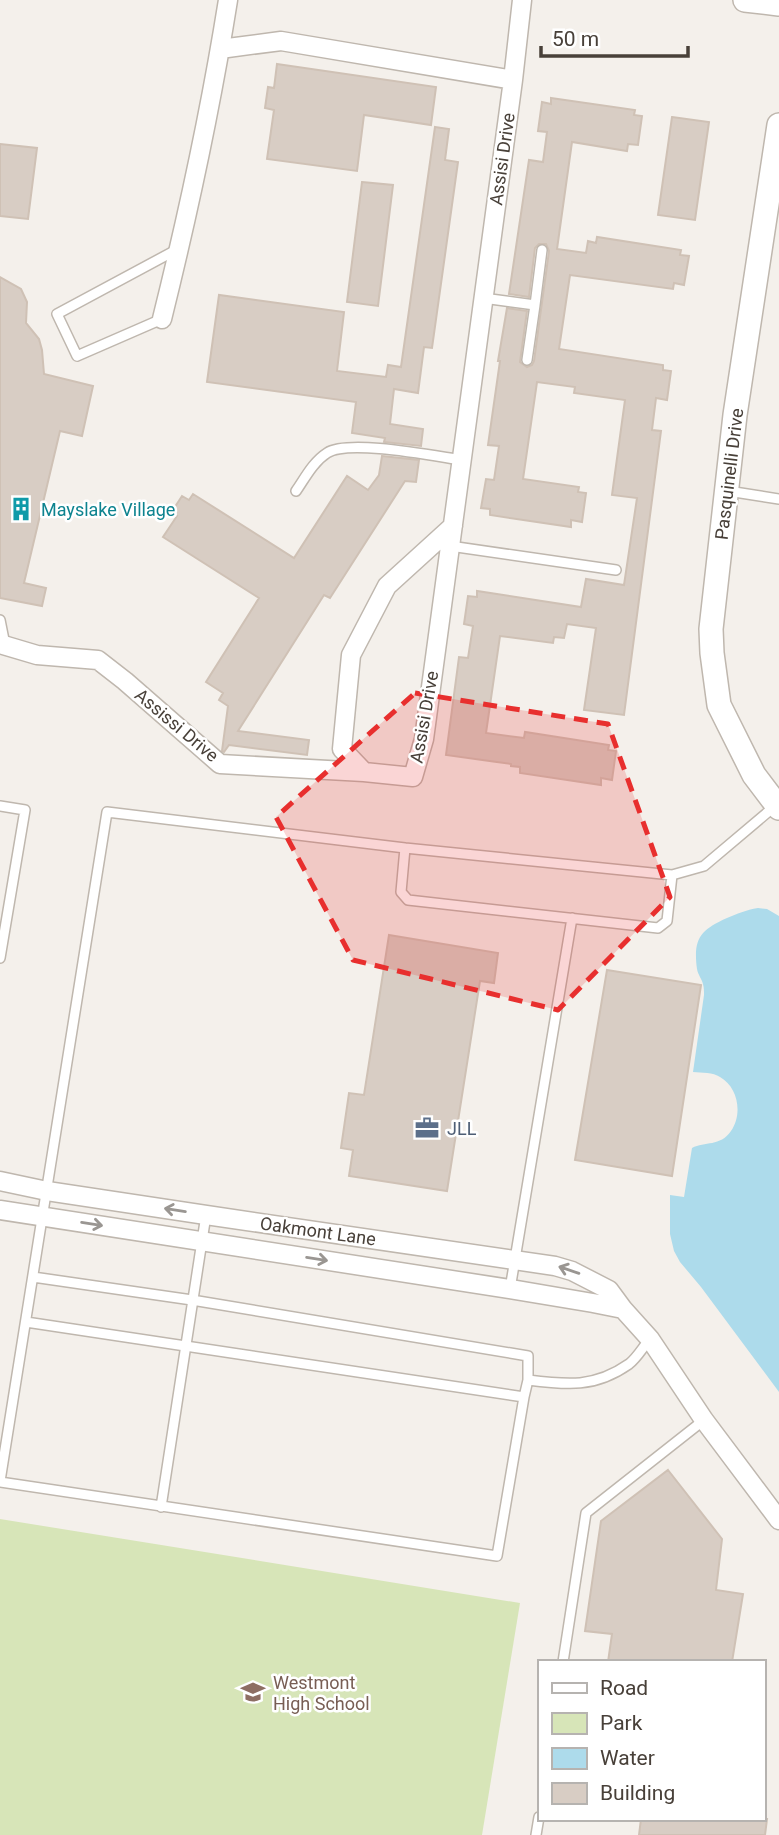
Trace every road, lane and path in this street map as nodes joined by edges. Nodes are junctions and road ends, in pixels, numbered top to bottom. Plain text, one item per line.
1 (228, 0) edge
2 (522, 0) edge
3 (745, 0) edge
4 (779, 4) edge
5 (220, 49) junction
6 (513, 80) junction
7 (779, 125) edge
8 (179, 248) junction
9 (541, 250) dead end
10 (484, 298) junction
11 (535, 305) junction
12 (162, 319) joint
13 (527, 360) dead end
14 (462, 460) junction
15 (296, 491) dead end
16 (726, 491) junction
17 (779, 499) edge
18 (453, 526) junction
19 (450, 546) junction
20 (616, 569) dead end
21 (0, 620) edge
22 (3, 645) edge
23 (364, 772) junction
24 (0, 806) edge
25 (778, 806) edge
26 (405, 848) junction
27 (672, 876) junction
28 (572, 918) junction
29 (0, 958) edge
30 (0, 1181) edge
31 (47, 1191) junction
32 (0, 1210) edge
33 (206, 1215) junction
34 (43, 1217) junction
35 (202, 1241) junction
36 (516, 1260) junction
37 (33, 1277) junction
38 (510, 1289) junction
39 (192, 1300) junction
40 (623, 1309) junction
41 (26, 1322) junction
42 (650, 1339) junction
43 (186, 1346) junction
44 (528, 1380) junction
45 (524, 1398) junction
46 (704, 1420) junction
47 (0, 1481) edge
48 (161, 1507) junction
49 (779, 1520) edge
50 (563, 1660) edge

1 - 5 street
2 - 6 street, Assisi Drive
3 - 4 street
5 - 6 street
5 - 8 street
6 - 10 street, Assisi Drive
7 - 16 street, Pasquinelli Drive
8 - 12 street
8 - 12 lane
9 - 11 lane
10 - 11 lane
10 - 14 street, Assisi Drive
11 - 13 lane
14 - 15 lane
14 - 18 street, Assisi Drive
16 - 17 lane
16 - 25 street, Pasquinelli Drive
18 - 19 street, Assisi Drive
18 - 23 street
19 - 20 lane
19 - 23 street, Assisi Drive
21 - 22 lane
22 - 23 street, Assissi Drive
24 - 29 lane
25 - 27 lane
26 - 27 lane
26 - 28 lane
26 - 31 lane
27 - 28 lane
28 - 36 lane
30 - 31 street, Oakmont Lane
33 -> 31 street, Oakmont Lane
31 - 34 lane
32 - 34 street, Oakmont Lane
33 - 35 lane
33 - 36 street, Oakmont Lane
34 -> 35 street, Oakmont Lane
34 - 37 lane
35 -> 38 street, Oakmont Lane
35 - 39 lane
36 - 38 lane
40 -> 36 street, Oakmont Lane
37 - 39 lane
37 - 41 lane
38 - 40 street, Oakmont Lane
39 - 43 lane
39 - 44 lane
40 - 42 street, Oakmont Lane
41 - 43 lane
41 - 47 lane
42 - 44 lane
42 - 46 street, Oakmont Lane
43 - 45 lane
43 - 48 lane
44 - 45 lane
45 - 48 lane
46 - 49 street, Oakmont Lane
46 - 50 lane
47 - 48 lane

